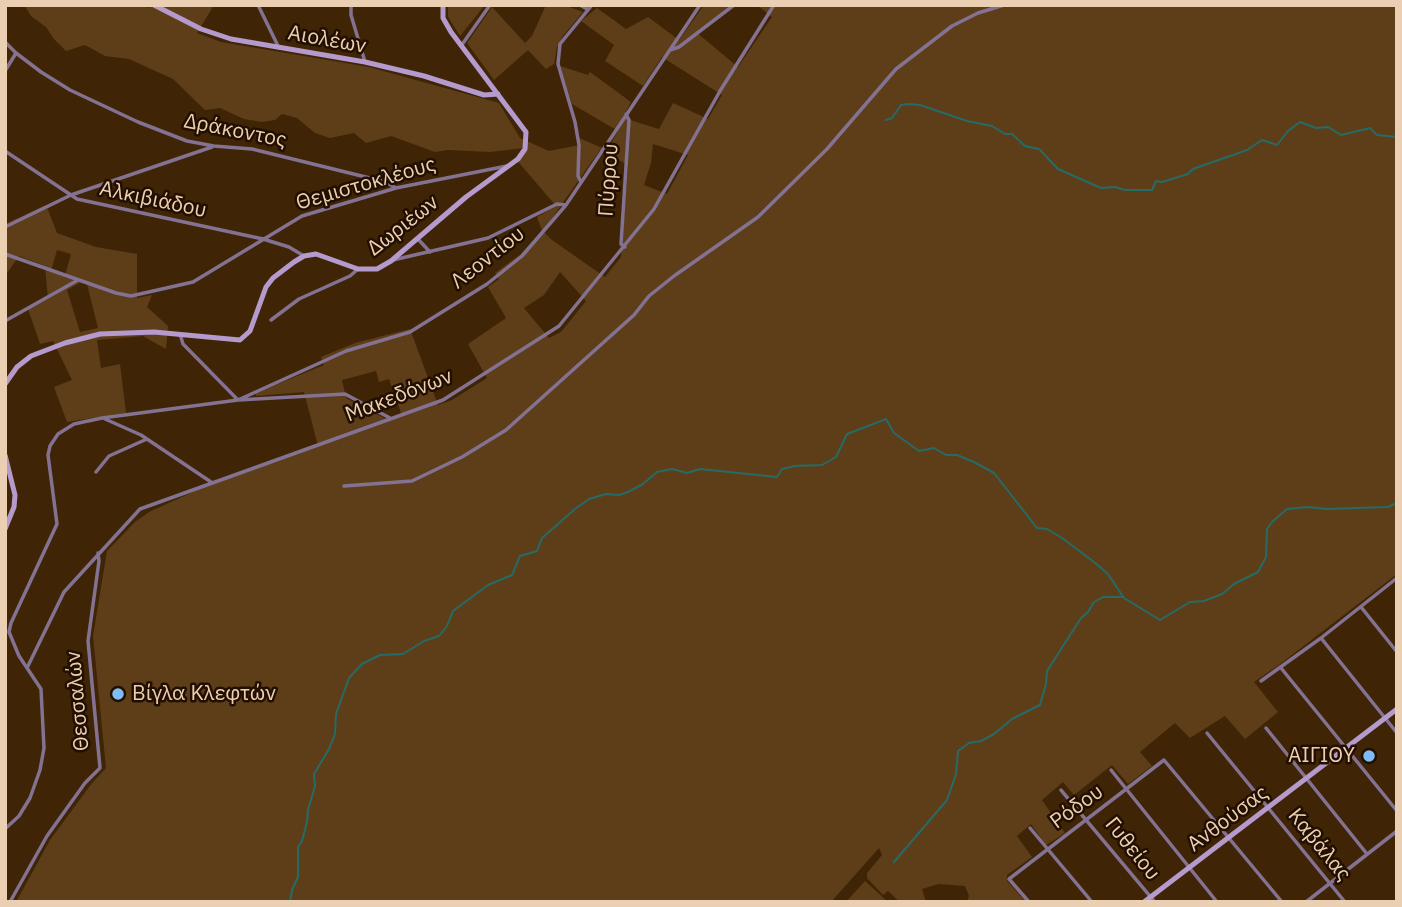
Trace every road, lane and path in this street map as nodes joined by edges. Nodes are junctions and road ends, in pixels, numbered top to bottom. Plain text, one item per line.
1 (154, 5) edge
2 (258, 5) edge
3 (351, 5) edge
4 (443, 5) edge
5 (490, 5) edge
6 (580, 5) edge
7 (700, 5) edge
8 (734, 5) edge
9 (774, 5) edge
10 (1004, 5) edge
11 (589, 7) edge
12 (5, 42) edge
13 (461, 46) junction
14 (279, 48) junction
15 (669, 50) junction
16 (16, 53) junction
17 (365, 62) junction
18 (5, 71) edge
19 (498, 94) junction
20 (626, 114) junction
21 (214, 146) junction
22 (5, 151) edge
23 (510, 166) junction
24 (581, 181) junction
25 (396, 188) junction
26 (71, 195) junction
27 (566, 205) junction
28 (5, 227) edge
29 (417, 237) junction
30 (263, 239) junction
31 (625, 247) junction
32 (430, 252) junction
33 (5, 254) edge
34 (304, 256) junction
35 (391, 261) junction
36 (358, 269) junction
37 (78, 280) junction
38 (271, 320) dead end
39 (5, 321) edge
40 (180, 334) junction
41 (5, 384) edge
42 (238, 400) junction
43 (102, 418) junction
44 (390, 418) junction
45 (147, 439) junction
46 (5, 455) edge
47 (8, 462) junction
48 (5, 472) edge
49 (96, 472) dead end
50 (211, 482) junction
51 (345, 486) dead end
52 (5, 529) edge
53 (98, 553) junction
54 (1397, 578) edge
55 (1361, 607) junction
56 (1321, 638) junction
57 (1397, 652) edge
58 (27, 668) junction
59 (1281, 668) junction
60 (1261, 681) dead end
61 (1397, 709) edge
62 (1385, 718) junction
63 (1266, 728) dead end
64 (1207, 733) dead end
65 (1397, 733) edge
66 (1346, 748) junction
67 (1111, 769) dead end
68 (1307, 779) junction
69 (1061, 790) dead end
70 (1127, 790) junction
71 (1269, 808) junction
72 (1397, 811) edge
73 (1086, 818) junction
74 (1030, 828) dead end
75 (5, 829) edge
76 (1397, 831) edge
77 (1229, 839) junction
78 (1047, 848) junction
79 (1367, 854) junction
80 (1190, 868) junction
81 (1330, 883) junction
82 (1153, 899) edge
83 (10, 902) edge
84 (1029, 902) edge
85 (1093, 902) edge
86 (1144, 902) edge
87 (1217, 902) edge
88 (1282, 902) edge
89 (1306, 902) edge
90 (1345, 902) edge

1 - 14 street, Αιολέων
2 - 14 street
3 - 17 street
4 - 13 street, Δωριέων
5 - 13 street
6 - 11 street
7 - 15 street, Λεοντίου
8 - 15 street
9 - 31 street, Μακεδόνων
10 - 51 street
11 - 24 street
12 - 16 street, Δράκοντος
13 - 19 street, Δωριέων
14 - 17 street, Αιολέων
15 - 20 street, Λεοντίου
16 - 18 street
16 - 21 street, Δράκοντος
17 - 19 street, Αιολέων
19 - 23 street, Δωριέων
20 - 24 street, Λεοντίου
20 - 31 street, Πύρρου
21 - 25 street, Δράκοντος
21 - 26 street
22 - 26 street, Αλκιβιάδου
23 - 25 street, Θεμιστοκλέους
23 - 29 street, Δωριέων
24 - 27 street, Λεοντίου
25 - 30 street, Θεμιστοκλέους
26 - 28 street
26 - 30 street, Αλκιβιάδου
27 - 32 street
27 - 42 street, Λεοντίου
29 - 32 street
29 - 35 street, Δωριέων
30 - 34 street, Αλκιβιάδου
30 - 37 street, Θεμιστοκλέους
31 - 44 street, Μακεδόνων
32 - 35 street
33 - 37 street, Θεμιστοκλέους
34 - 36 street, Δωριέων
34 - 40 street
35 - 36 street, Δωριέων
36 - 38 street
37 - 39 street
40 - 41 street
40 - 42 street
42 - 43 street, Λεοντίου
42 - 44 street, Λεοντίου
43 - 45 street
43 - 58 street, Λεοντίου
44 - 50 street, Μακεδόνων
45 - 49 street
45 - 50 street
46 - 47 street
47 - 48 street
47 - 52 street
50 - 53 street, Μακεδόνων
53 - 58 street, Μακεδόνων
53 - 83 street, Θεσσαλών
54 - 55 street
55 - 56 street
55 - 57 street
56 - 59 street
56 - 62 street
58 - 75 street, Λεοντίου
59 - 60 street
59 - 66 street
61 - 62 street, Ανθούσας
62 - 65 street
62 - 66 street, Ανθούσας
63 - 68 street
64 - 71 street, Καβάλας
66 - 68 street, Ανθούσας
66 - 72 street
67 - 70 street
68 - 71 street, Ανθούσας
68 - 79 street
69 - 73 street, Γυθείου
70 - 73 street, Ρόδου
70 - 77 street, Ρόδου
70 - 80 street
71 - 77 street, Ανθούσας
71 - 81 street, Καβάλας
73 - 78 street, Ρόδου
73 - 82 street, Γυθείου
74 - 78 street
76 - 79 street
77 - 80 street, Ανθούσας
77 - 88 street
78 - 84 street, Ρόδου
78 - 85 street
79 - 81 street
80 - 82 street, Ανθούσας
80 - 87 street
81 - 89 street
81 - 90 street, Καβάλας
82 - 86 street, Ανθούσας

